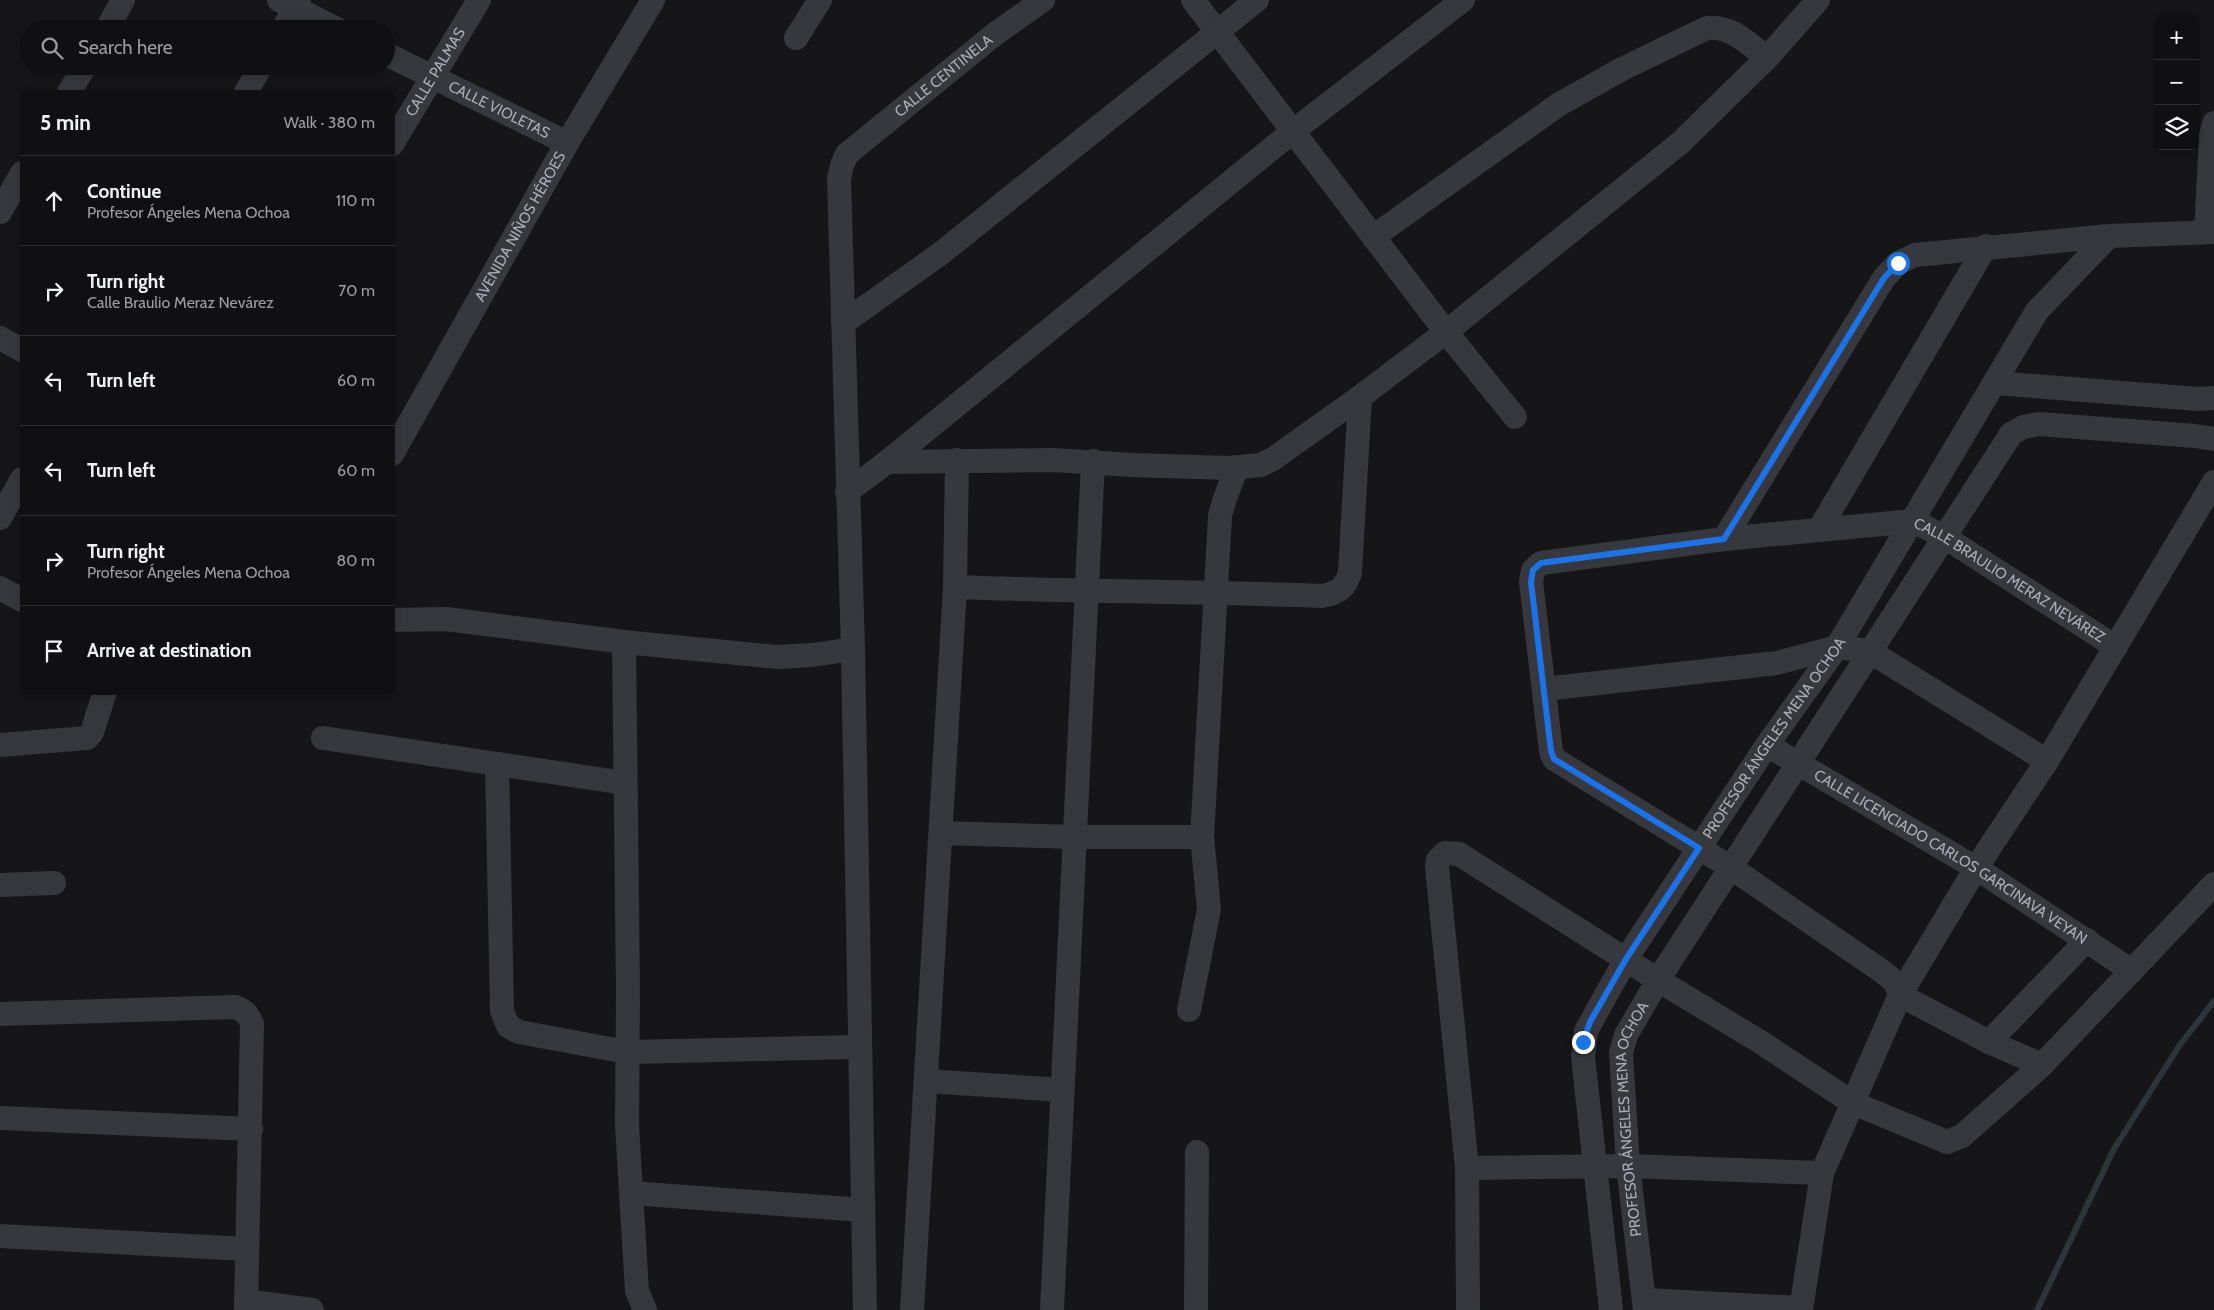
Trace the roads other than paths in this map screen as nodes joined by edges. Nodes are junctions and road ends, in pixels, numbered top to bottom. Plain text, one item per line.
1 (123, 0) edge
2 (478, 0) edge
3 (653, 0) edge
4 (820, 0) edge
5 (1010, 0) edge
6 (1042, 0) edge
7 (1193, 0) edge
8 (1256, 0) edge
9 (1464, 0) edge
10 (1818, 0) edge
11 (291, 3) edge
12 (112, 20) edge
13 (286, 20) edge
14 (321, 20) edge
15 (1217, 31) junction
16 (996, 34) junction
17 (796, 38) dead end
18 (395, 58) edge
19 (1767, 58) junction
20 (80, 75) edge
21 (256, 75) edge
22 (432, 77) junction
23 (71, 90) edge
24 (247, 90) edge
25 (2214, 124) edge
26 (1292, 132) junction
27 (395, 139) edge
28 (567, 143) junction
29 (20, 177) edge
30 (0, 212) edge
31 (2210, 232) edge
32 (2109, 236) junction
33 (1373, 237) junction
34 (1986, 246) junction
35 (843, 323) junction
36 (1446, 332) junction
37 (0, 338) edge
38 (20, 349) edge
39 (1996, 383) junction
40 (1360, 397) junction
41 (2206, 399) edge
42 (1515, 417) dead end
43 (2205, 438) edge
44 (395, 449) edge
45 (957, 460) junction
46 (1094, 461) junction
47 (887, 462) junction
48 (1237, 467) junction
49 (2214, 482) edge
50 (20, 483) edge
51 (847, 492) junction
52 (0, 518) edge
53 (1913, 521) junction
54 (1818, 530) junction
55 (1944, 536) junction
56 (1724, 539) junction
57 (955, 587) junction
58 (0, 588) edge
59 (1087, 592) junction
60 (1214, 592) junction
61 (20, 599) edge
62 (395, 620) edge
63 (624, 642) junction
64 (1838, 647) junction
65 (2116, 647) junction
66 (853, 649) junction
67 (1869, 651) junction
68 (1544, 690) junction
69 (104, 695) edge
70 (323, 738) dead end
71 (0, 745) edge
72 (1766, 745) junction
73 (2047, 761) junction
74 (1799, 763) junction
75 (497, 764) junction
76 (625, 783) junction
77 (941, 833) junction
78 (1075, 837) junction
79 (1202, 837) junction
80 (1699, 848) junction
81 (1730, 867) junction
82 (1976, 868) junction
83 (54, 882) dead end
84 (2214, 884) edge
85 (0, 885) edge
86 (2087, 940) junction
87 (1626, 959) junction
88 (2132, 971) junction
89 (1658, 980) junction
90 (1900, 995) junction
91 (1189, 1010) dead end
92 (0, 1014) edge
93 (1989, 1042) junction
94 (860, 1047) junction
95 (627, 1052) junction
96 (2042, 1065) junction
97 (926, 1081) junction
98 (1062, 1090) junction
99 (1853, 1104) junction
100 (0, 1118) edge
101 (251, 1129) junction
102 (1196, 1152) dead end
103 (1628, 1166) junction
104 (1596, 1167) junction
105 (1467, 1168) junction
106 (1822, 1173) junction
107 (631, 1193) junction
108 (863, 1210) junction
109 (0, 1236) edge
110 (246, 1249) junction
111 (1644, 1305) edge
112 (246, 1306) edge
113 (1801, 1309) edge
114 (312, 1310) edge
115 (645, 1310) edge
116 (865, 1310) edge
117 (912, 1310) edge
118 (1052, 1310) edge
119 (1196, 1310) edge
120 (1468, 1310) edge
121 (1611, 1310) edge

1 - 12 street
2 - 22 street, CALLE PALMAS
3 - 28 street, AVENIDA NIÑOS HÉROES
4 - 17 street
5 - 16 street
6 - 16 street, CALLE CENTINELA
7 - 15 street
8 - 15 street
9 - 26 street
10 - 19 street
11 - 13 street
11 - 14 street
15 - 26 street
15 - 35 street
16 - 35 street, CALLE CENTINELA
18 - 22 street, CALLE VIOLETAS
19 - 33 street
19 - 36 street
20 - 23 street
21 - 24 street
22 - 27 street, CALLE PALMAS
22 - 28 street, CALLE VIOLETAS
25 - 31 street
26 - 33 street
26 - 47 street
28 - 44 street, AVENIDA NIÑOS HÉROES
29 - 30 street
31 - 32 street
32 - 34 street
32 - 39 street, PROFESOR ÁNGELES MENA OCHOA
33 - 36 street
34 - 54 street
34 - 56 street
35 - 51 street
36 - 40 street
36 - 42 street
37 - 38 street
39 - 41 street
39 - 53 street, PROFESOR ÁNGELES MENA OCHOA
40 - 48 street
40 - 60 street
41 - 43 street
43 - 55 street, PROFESOR ÁNGELES MENA OCHOA
45 - 46 street
45 - 47 street
45 - 57 street
46 - 48 street
46 - 59 street
47 - 51 street
48 - 60 street
49 - 65 street
50 - 52 street
51 - 66 street
53 - 54 street, CALLE BRAULIO MERAZ NEVÁREZ
53 - 55 street, CALLE BRAULIO MERAZ NEVÁREZ
53 - 64 street, PROFESOR ÁNGELES MENA OCHOA
54 - 56 street, CALLE BRAULIO MERAZ NEVÁREZ
55 - 65 street, CALLE BRAULIO MERAZ NEVÁREZ
55 - 67 street, PROFESOR ÁNGELES MENA OCHOA
56 - 68 street, CALLE BRAULIO MERAZ NEVÁREZ
57 - 59 street
57 - 77 street
58 - 61 street
59 - 60 street
59 - 78 street
60 - 79 street
62 - 63 street
63 - 66 street
63 - 76 street
64 - 67 street
64 - 68 street
64 - 72 street, PROFESOR ÁNGELES MENA OCHOA
65 - 73 street
66 - 94 street
67 - 73 street
67 - 74 street, PROFESOR ÁNGELES MENA OCHOA
68 - 80 street
69 - 71 street
70 - 75 street
72 - 74 street, CALLE LICENCIADO CARLOS GARCINAVA VEYAN
72 - 80 street, PROFESOR ÁNGELES MENA OCHOA
73 - 82 street
74 - 81 street, PROFESOR ÁNGELES MENA OCHOA
74 - 82 street, CALLE LICENCIADO CARLOS GARCINAVA VEYAN
75 - 76 street
75 - 95 street
76 - 95 street
77 - 78 street
77 - 97 street
78 - 79 street
78 - 98 street
79 - 91 street
80 - 81 street
80 - 87 street, PROFESOR ÁNGELES MENA OCHOA
81 - 89 street, PROFESOR ÁNGELES MENA OCHOA
81 - 90 street
82 - 86 street, CALLE LICENCIADO CARLOS GARCINAVA VEYAN
82 - 90 street
83 - 85 street
84 - 88 street
86 - 88 street, CALLE LICENCIADO CARLOS GARCINAVA VEYAN
86 - 93 street
87 - 89 street
87 - 104 street, PROFESOR ÁNGELES MENA OCHOA
87 - 105 street
88 - 96 street
89 - 99 street
89 - 103 street, PROFESOR ÁNGELES MENA OCHOA
90 - 93 street
90 - 99 street
92 - 101 street
93 - 96 street
94 - 95 street
94 - 108 street
95 - 107 street
96 - 99 street
97 - 98 street
97 - 117 street
98 - 118 street
99 - 106 street
100 - 101 street
101 - 110 street
102 - 119 street
103 - 104 street
103 - 106 street
103 - 111 street, PROFESOR ÁNGELES MENA OCHOA
104 - 105 street
104 - 121 street, PROFESOR ÁNGELES MENA OCHOA
105 - 120 street
106 - 113 street
107 - 108 street
107 - 115 street
108 - 116 street
109 - 110 street
110 - 112 street
111 - 113 street
112 - 114 street

